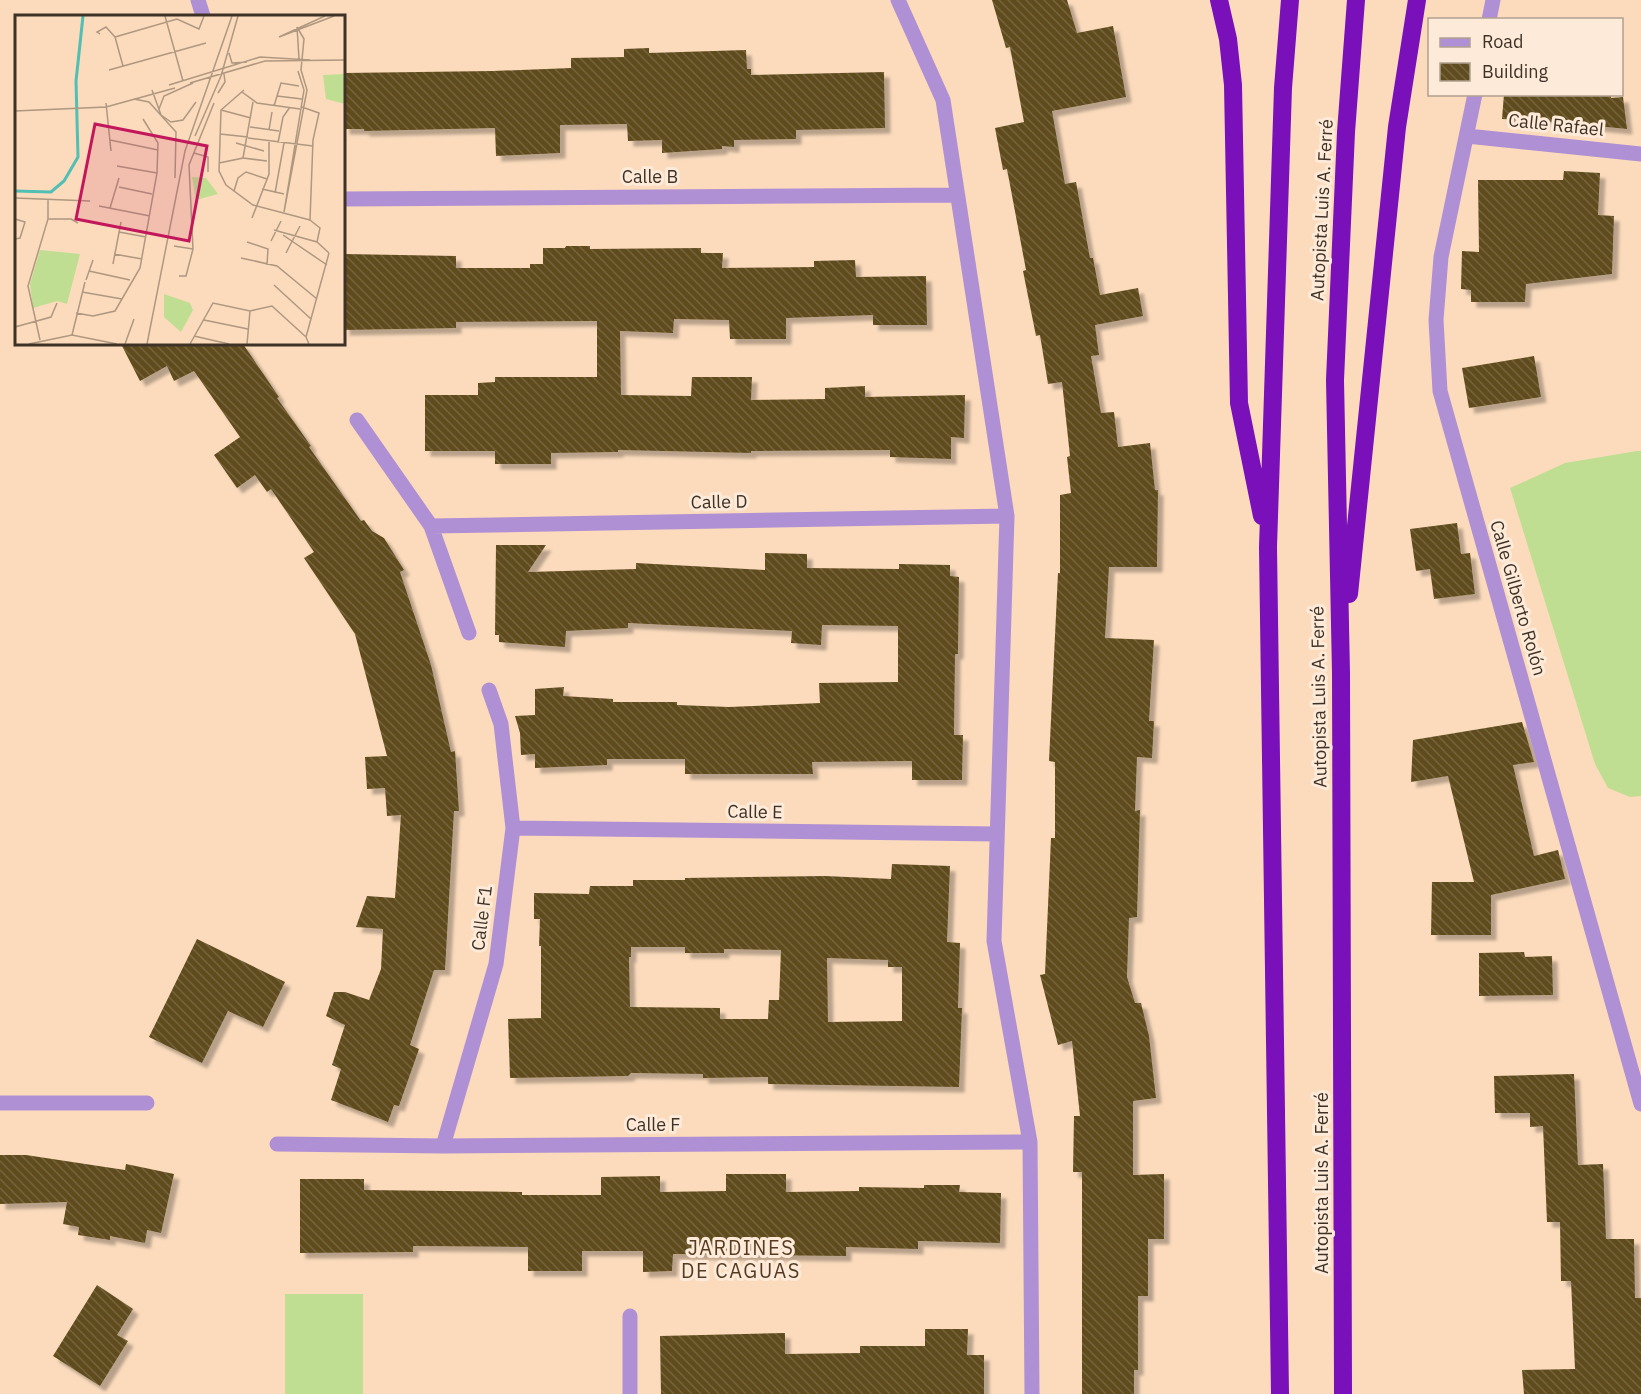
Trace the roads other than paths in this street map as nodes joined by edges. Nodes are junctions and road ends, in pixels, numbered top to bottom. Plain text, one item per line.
1 (198, 0) edge
2 (898, 0) edge
3 (1219, 0) edge
4 (1290, 0) edge
5 (1356, 0) edge
6 (1418, 0) edge
7 (1493, 0) edge
8 (203, 15) edge
9 (1489, 18) edge
10 (1474, 96) edge
11 (1467, 136) junction
12 (1641, 154) edge
13 (956, 195) junction
14 (345, 199) edge
15 (357, 420) dead end
16 (1007, 516) junction
17 (431, 526) junction
18 (1268, 547) junction
19 (469, 633) dead end
20 (1341, 673) junction
21 (489, 690) dead end
22 (513, 828) junction
23 (997, 834) junction
24 (0, 1103) edge
25 (147, 1103) dead end
26 (1641, 1104) edge
27 (1030, 1142) junction
28 (277, 1144) dead end
29 (443, 1146) junction
30 (630, 1316) dead end
31 (630, 1394) edge
32 (1032, 1394) edge
33 (1280, 1394) edge
34 (1343, 1394) edge

1 - 8 street
2 - 13 street
3 - 18 highway
4 - 18 highway
5 - 20 highway, Autopista Luis A. Ferré
6 - 20 highway
7 - 9 street
10 - 11 street, Calle Gilberto Rolón
11 - 12 street, Calle Rafael
11 - 26 street, Calle Gilberto Rolón
13 - 14 street, Calle B
13 - 16 street
15 - 17 street
16 - 17 street, Calle D
16 - 23 street
17 - 19 street
18 - 33 highway
20 - 34 highway, Autopista Luis A. Ferré
21 - 22 street, Calle F1
22 - 23 street, Calle E
22 - 29 street, Calle F1
23 - 27 street
24 - 25 street
27 - 29 street, Calle F
27 - 32 street
28 - 29 street, Calle F
30 - 31 street

